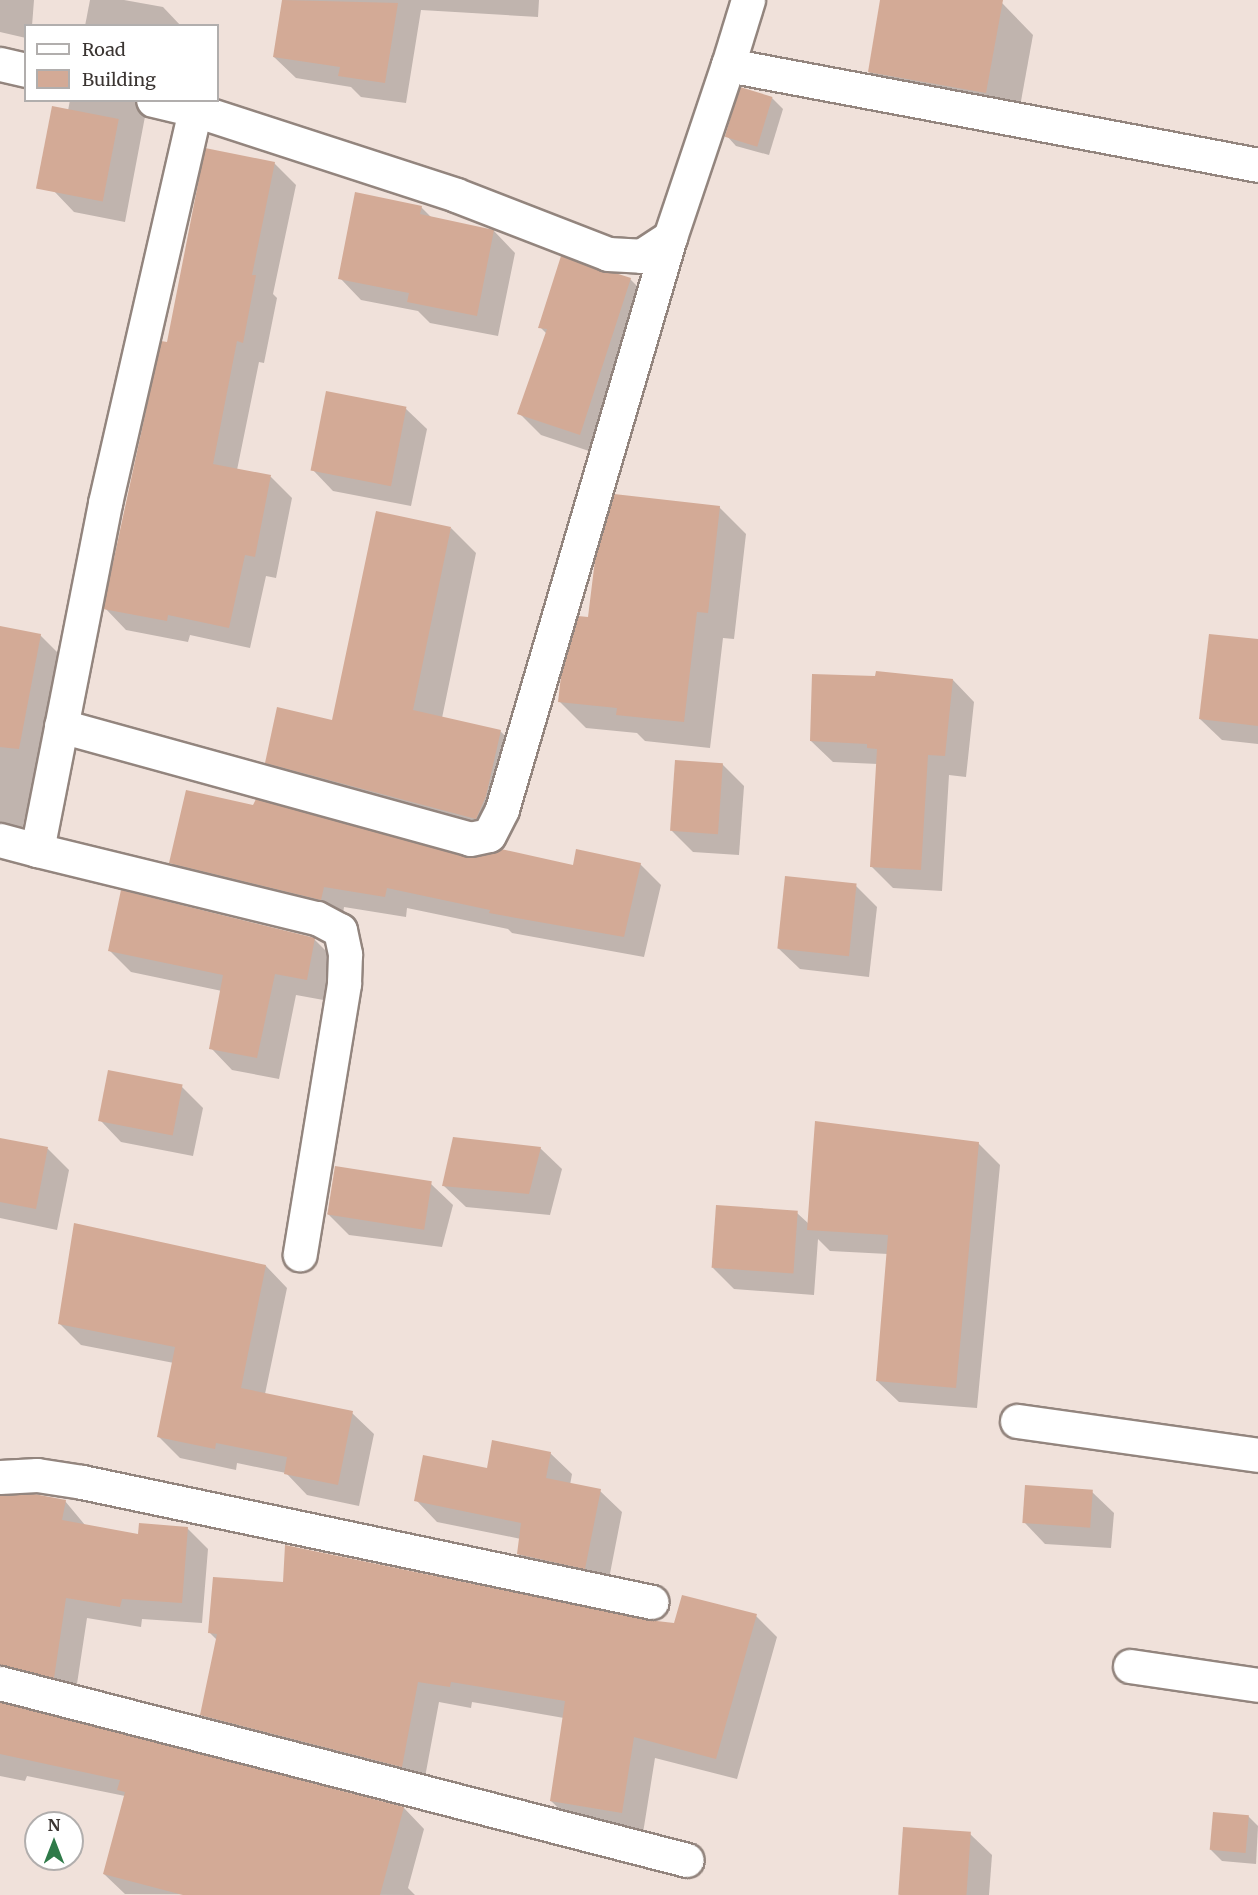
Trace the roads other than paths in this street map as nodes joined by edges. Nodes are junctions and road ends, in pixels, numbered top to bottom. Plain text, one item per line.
1 (748, 0) edge
2 (0, 64) edge
3 (728, 65) junction
4 (24, 70) edge
5 (161, 102) edge
6 (195, 110) junction
7 (1258, 165) edge
8 (670, 237) junction
9 (61, 726) junction
10 (0, 840) edge
11 (36, 850) junction
12 (300, 1254) dead end
13 (1017, 1421) dead end
14 (1258, 1455) edge
15 (0, 1477) edge
16 (652, 1602) dead end
17 (1130, 1666) dead end
18 (0, 1683) edge
19 (1258, 1686) edge
20 (687, 1860) dead end

1 - 3 street
2 - 4 street
3 - 7 street
3 - 8 street
5 - 6 street
6 - 8 street
6 - 9 street
8 - 9 street
9 - 11 street
10 - 11 street
11 - 12 street
13 - 14 street
15 - 16 street
17 - 19 street
18 - 20 street

